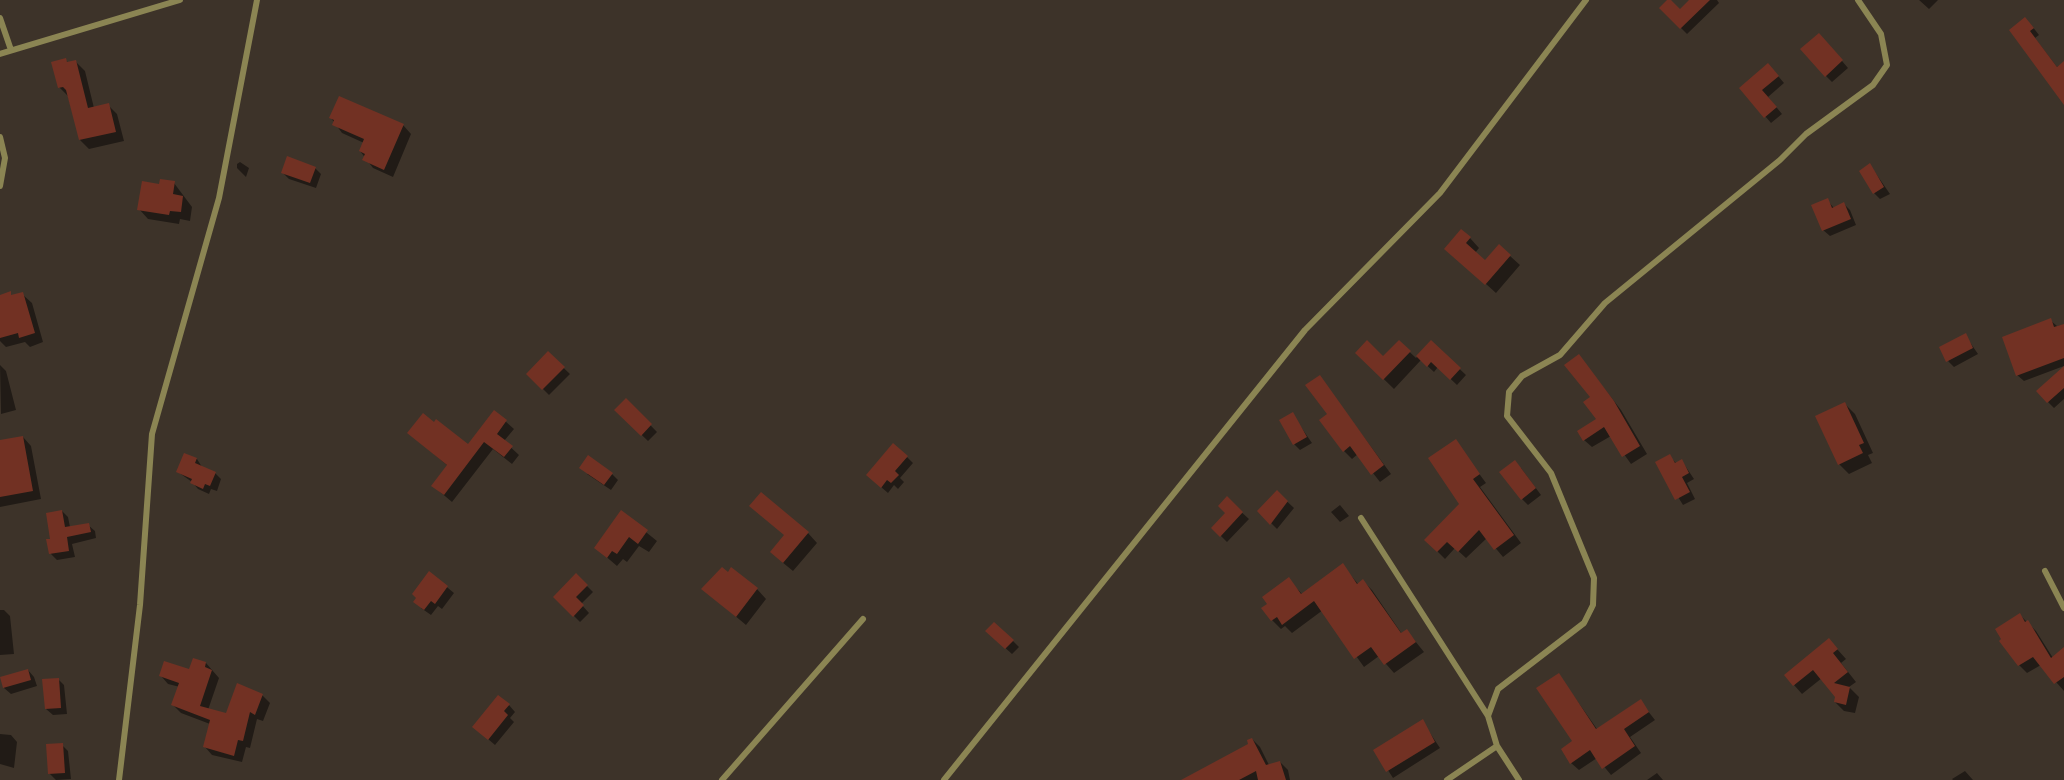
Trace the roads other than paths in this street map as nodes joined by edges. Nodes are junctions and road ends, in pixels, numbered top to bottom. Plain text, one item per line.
1 (180, 0) edge
2 (257, 0) edge
3 (1586, 0) edge
4 (1858, 0) edge
5 (172, 1) edge
6 (0, 18) edge
7 (11, 50) junction
8 (0, 54) edge
9 (0, 137) edge
10 (0, 186) edge
11 (1361, 518) dead end
12 (2046, 571) dead end
13 (2064, 608) edge
14 (863, 619) dead end
15 (1488, 716) junction
16 (1497, 746) junction
17 (119, 780) edge
18 (722, 780) edge
19 (944, 780) edge
20 (1447, 780) edge
21 (1519, 780) edge

1 - 5 street
2 - 17 street
3 - 19 street
4 - 15 street
5 - 7 street
6 - 7 street
7 - 8 street
9 - 10 street
11 - 15 street
12 - 13 street
14 - 18 street
15 - 16 street
16 - 20 street
16 - 21 street

